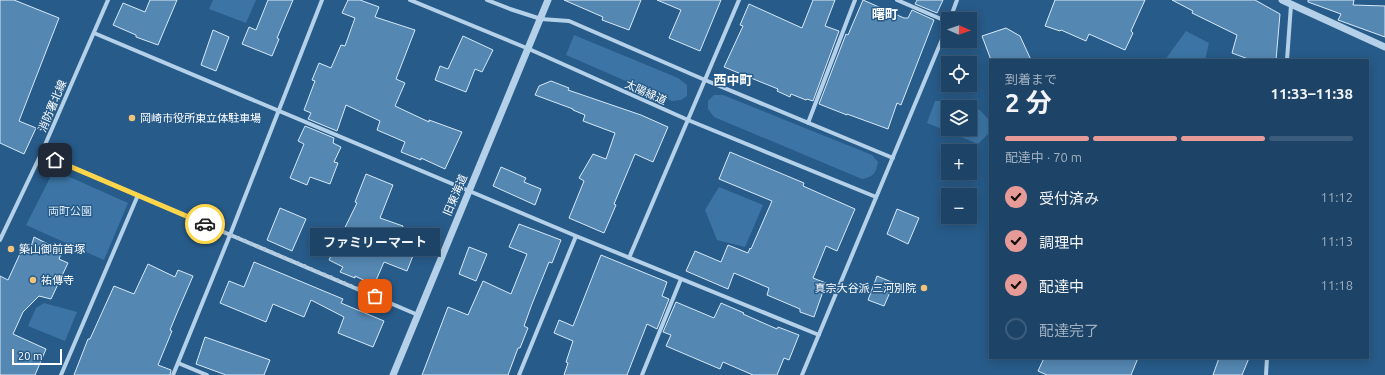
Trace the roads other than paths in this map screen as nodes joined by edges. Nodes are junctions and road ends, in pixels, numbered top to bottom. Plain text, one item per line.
1 (108, 0) edge
2 (322, 0) edge
3 (410, 0) edge
4 (487, 0) edge
5 (548, 0) edge
6 (739, 0) edge
7 (855, 0) edge
8 (897, 0) edge
9 (957, 0) edge
10 (1282, 0) edge
11 (1290, 5) junction
12 (953, 12) edge
13 (541, 18) junction
14 (941, 19) edge
15 (94, 33) junction
16 (941, 42) edge
17 (1385, 47) edge
18 (529, 49) junction
19 (1287, 59) edge
20 (705, 80) junction
21 (279, 111) junction
22 (688, 120) junction
23 (808, 123) junction
24 (41, 154) junction
25 (893, 158) junction
26 (469, 191) junction
27 (138, 195) junction
28 (876, 198) junction
29 (230, 235) junction
30 (576, 236) junction
31 (0, 240) edge
32 (629, 258) junction
33 (681, 279) junction
34 (418, 315) junction
35 (819, 334) junction
36 (1267, 359) edge
37 (178, 363) junction
38 (61, 375) edge
39 (173, 375) edge
40 (207, 375) edge
41 (393, 375) edge
42 (519, 375) edge
43 (642, 375) edge
44 (802, 375) edge
45 (1266, 375) edge

1 - 15 street, 消防署北線
2 - 21 street
3 - 18 street, 太陽緑道
4 - 13 street
5 - 13 street, 旧東海道
6 - 20 street
7 - 23 street
8 - 14 street
9 - 12 street
10 - 11 street
11 - 17 street
11 - 19 street
13 - 18 street, 旧東海道
13 - 20 street
15 - 21 street
15 - 24 street, 消防署北線
16 - 25 street
18 - 22 street, 太陽緑道
18 - 26 street, 旧東海道
20 - 22 street
20 - 23 street
21 - 26 street
21 - 29 street
22 - 28 street, 太陽緑道
22 - 32 street
23 - 25 street
24 - 27 street
24 - 31 street, 消防署北線
25 - 28 street
26 - 30 street
26 - 34 street, 旧東海道
27 - 29 street
27 - 38 street
28 - 35 street
29 - 34 street
29 - 37 street
30 - 32 street
30 - 42 street
32 - 33 street
33 - 35 street
33 - 43 street
34 - 41 street, 旧東海道
35 - 44 street
36 - 45 street
37 - 39 street
37 - 40 street

